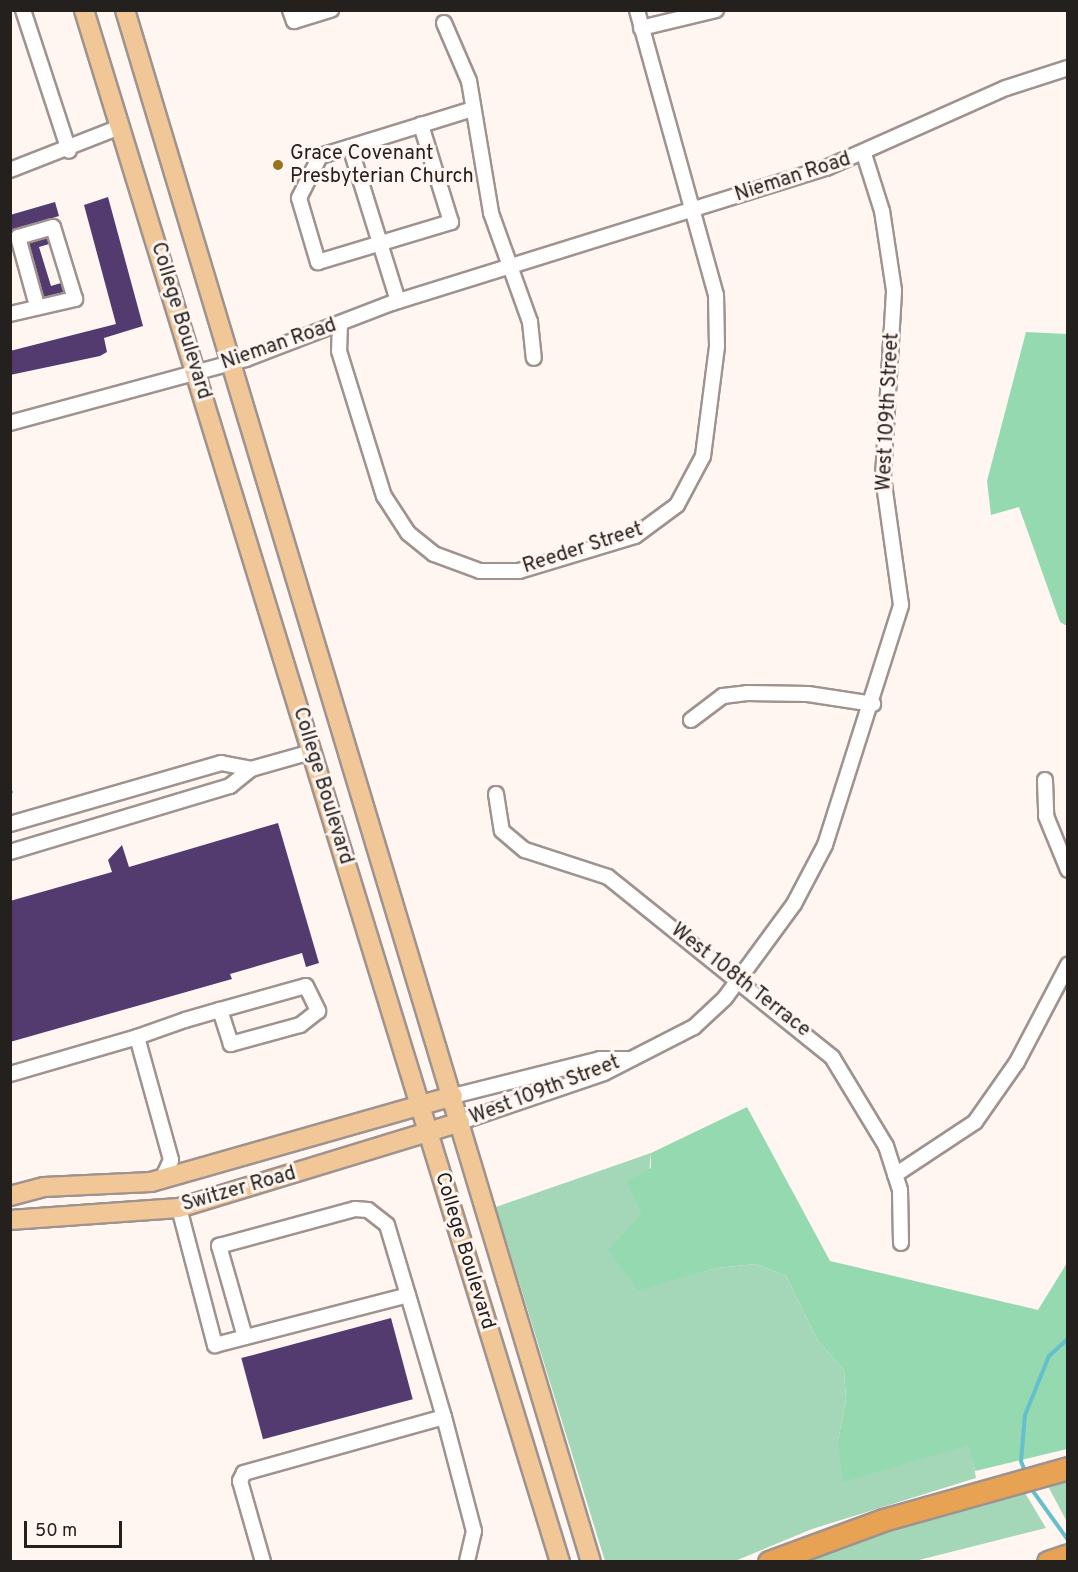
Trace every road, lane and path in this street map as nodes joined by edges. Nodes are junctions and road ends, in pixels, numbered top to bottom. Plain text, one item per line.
1 (23, 10) edge
2 (84, 10) edge
3 (125, 10) edge
4 (290, 10) edge
5 (331, 10) edge
6 (637, 10) edge
7 (716, 10) edge
8 (444, 23) dead end
9 (641, 28) junction
10 (1068, 68) edge
11 (473, 109) junction
12 (421, 125) junction
13 (120, 127) junction
14 (350, 147) junction
15 (69, 151) junction
16 (864, 154) junction
17 (11, 168) edge
18 (694, 210) junction
19 (380, 244) junction
20 (510, 266) junction
21 (398, 301) junction
22 (37, 306) junction
23 (10, 314) edge
24 (340, 324) junction
25 (534, 358) dead end
26 (232, 363) junction
27 (196, 374) junction
28 (10, 423) edge
29 (873, 704) junction
30 (691, 720) dead end
31 (311, 752) junction
32 (250, 769) junction
33 (1045, 780) dead end
34 (496, 794) dead end
35 (82, 805) junction
36 (10, 824) edge
37 (89, 828) junction
38 (10, 852) edge
39 (1068, 870) edge
40 (1068, 965) edge
41 (738, 980) junction
42 (220, 1010) junction
43 (137, 1037) junction
44 (629, 1059) junction
45 (10, 1074) edge
46 (534, 1076) junction
47 (453, 1096) junction
48 (540, 1096) junction
49 (419, 1105) junction
50 (460, 1122) junction
51 (428, 1132) junction
52 (895, 1175) junction
53 (162, 1179) junction
54 (10, 1196) edge
55 (173, 1209) junction
56 (10, 1220) edge
57 (901, 1242) dead end
58 (408, 1295) junction
59 (245, 1337) junction
60 (444, 1417) junction
61 (1068, 1468) edge
62 (1068, 1555) edge
63 (263, 1562) edge
64 (466, 1562) edge
65 (560, 1562) edge
66 (591, 1562) edge
67 (769, 1562) edge
68 (1048, 1562) edge

1 - 15 street
2 - 13 main road, College Boulevard
3 - 26 main road, College Boulevard
4 - 5 street
6 - 9 street
7 - 9 street
8 - 11 street
9 - 18 street
10 - 16 street, Nieman Road
11 - 12 street
11 - 20 street
12 - 14 street
12 - 19 street
13 - 15 street
13 - 27 main road, College Boulevard
14 - 19 street
14 - 19 street
15 - 17 street
16 - 18 street, Nieman Road
16 - 29 street, West 109th Street
18 - 20 street, Nieman Road
18 - 24 street, Reeder Street
19 - 21 street
20 - 21 street, Nieman Road
20 - 25 street
21 - 24 street, Nieman Road
22 - 22 street
22 - 23 street
24 - 26 street, Nieman Road
26 - 27 street, Nieman Road
26 - 47 main road, College Boulevard
27 - 28 street, Nieman Road
27 - 31 main road, College Boulevard
29 - 30 street
29 - 41 street, West 109th Street
31 - 32 street
31 - 49 main road, College Boulevard
32 - 35 street
32 - 37 street
33 - 39 street
34 - 41 street, West 108th Terrace
35 - 36 street
35 - 37 street
37 - 38 street
40 - 52 street
41 - 44 street, West 109th Street
41 - 52 street, West 108th Terrace
42 - 42 street
42 - 43 street
43 - 45 street
43 - 53 street
44 - 46 street, West 109th Street
44 - 48 street, West 109th Street
46 - 47 street, West 109th Street
46 - 48 street
47 - 49 main road, Switzer Road
47 - 50 main road, College Boulevard
48 - 50 street, West 109th Street
49 - 51 main road, College Boulevard
49 - 53 main road, Switzer Road
50 - 51 main road, Switzer Road
50 - 66 main road, College Boulevard
51 - 55 main road, Switzer Road
51 - 65 main road, College Boulevard
52 - 57 street, West 108th Terrace
53 - 54 main road, Switzer Road
53 - 55 main road
55 - 56 main road, Switzer Road
55 - 59 street
58 - 59 street
58 - 59 street
58 - 60 street
60 - 63 street
60 - 64 street
61 - 67 highway
62 - 68 highway

